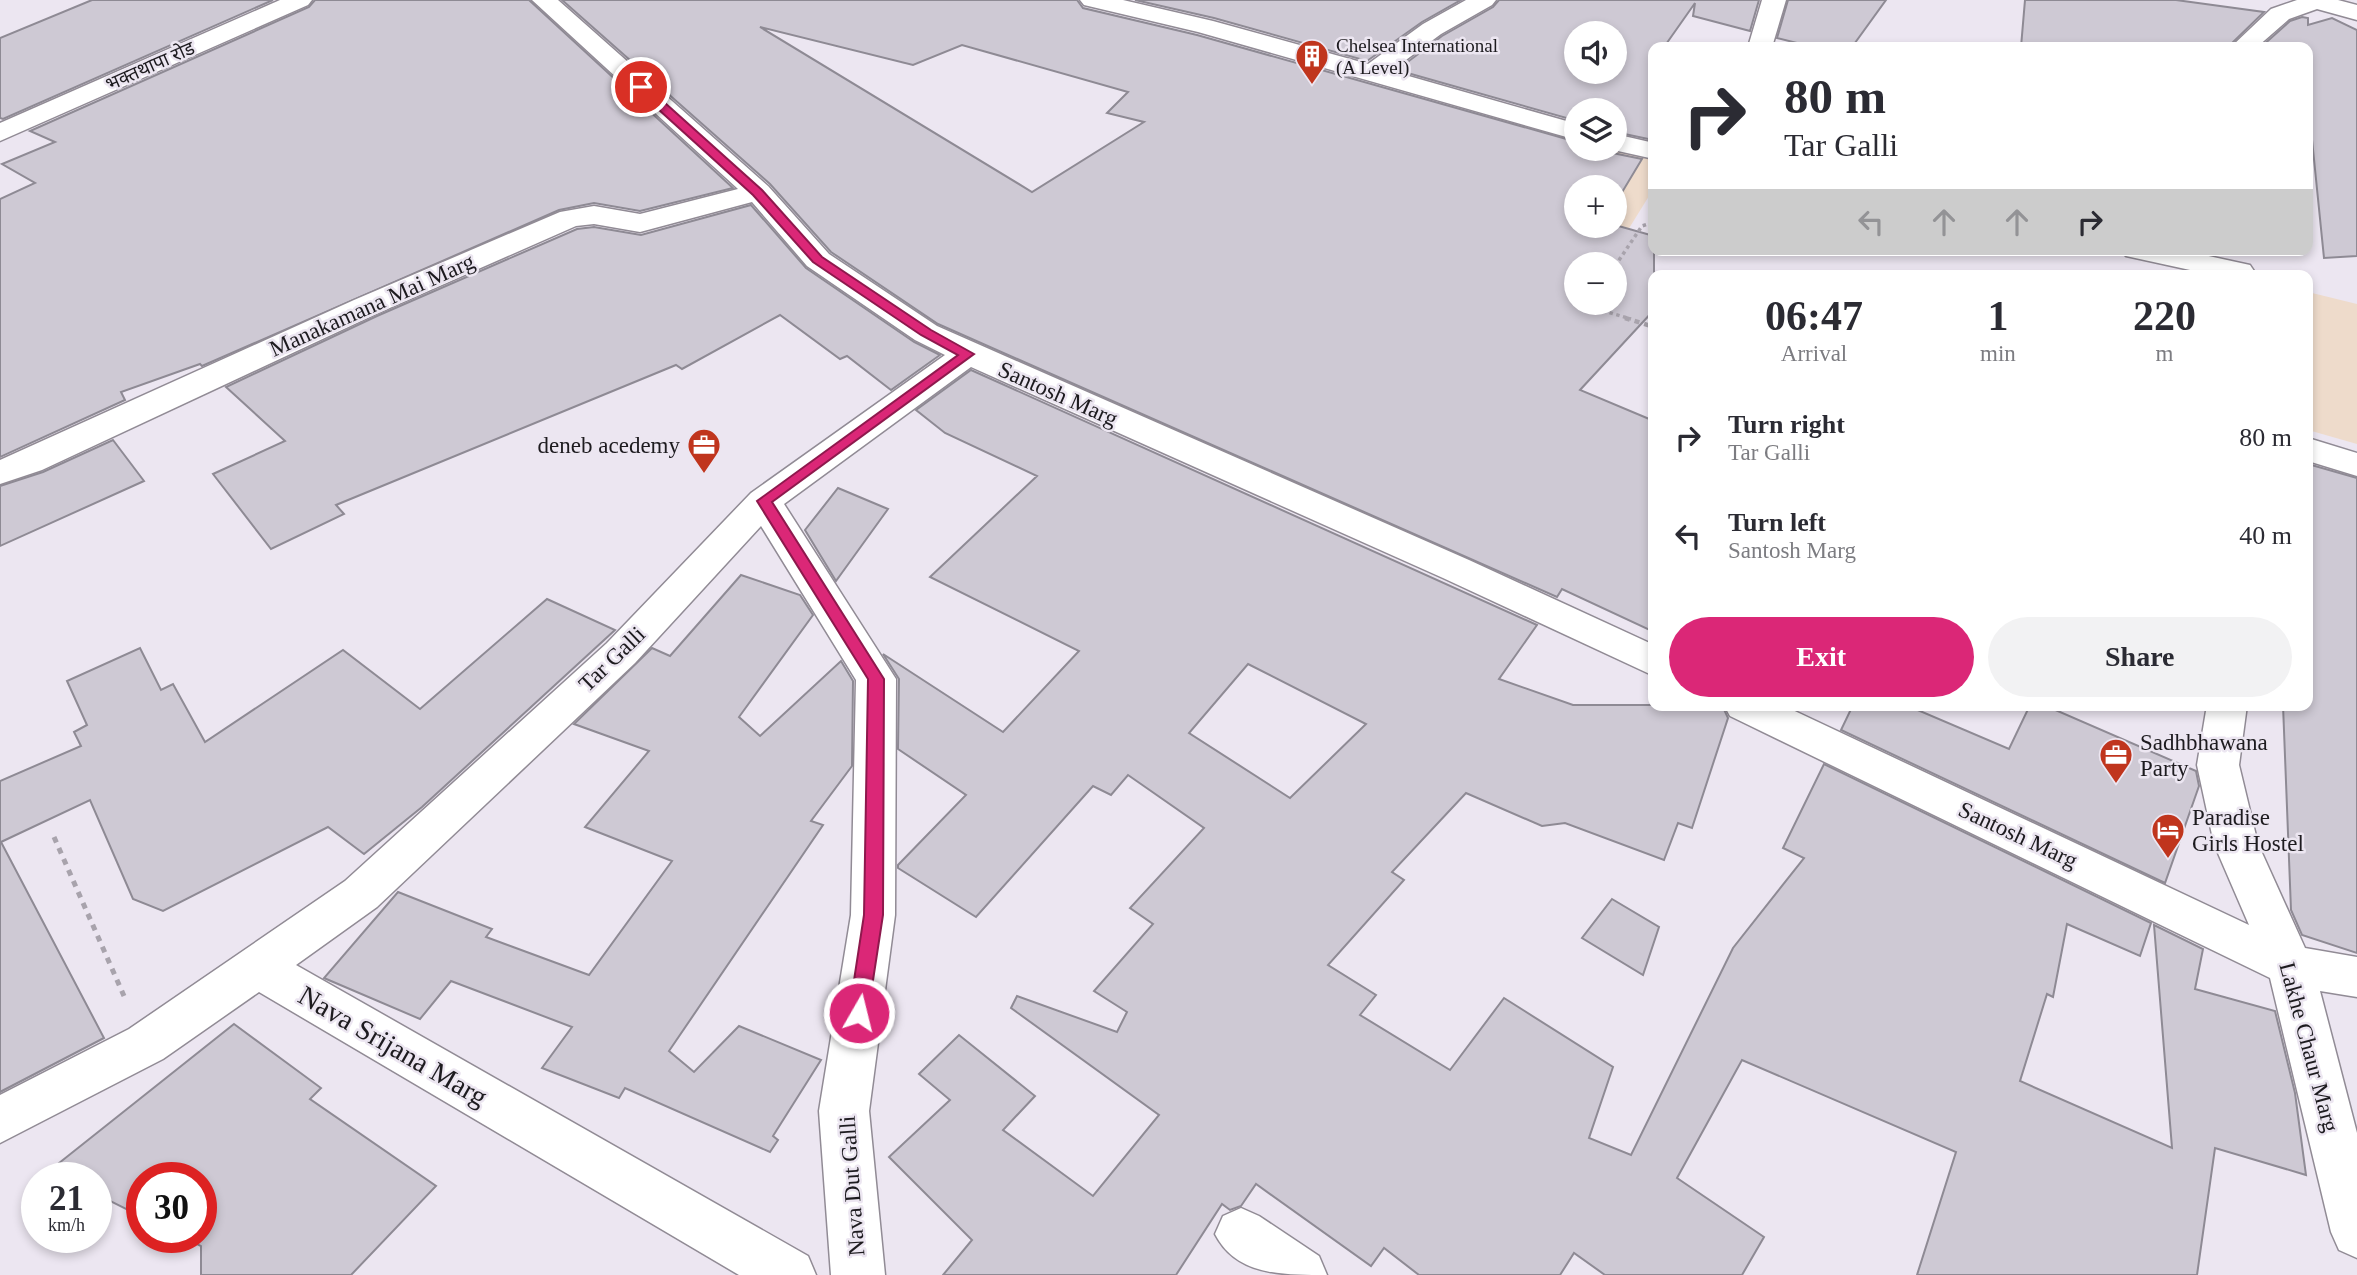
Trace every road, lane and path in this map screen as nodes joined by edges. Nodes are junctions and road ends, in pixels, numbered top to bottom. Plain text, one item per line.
1 (300, 0) edge
2 (544, 0) edge
3 (1092, 0) edge
4 (1484, 0) edge
5 (2315, 0) edge
6 (1774, 1) edge
7 (2357, 13) edge
8 (1762, 42) edge
9 (2249, 42) edge
10 (1371, 74) junction
11 (1564, 128) edge
12 (0, 133) edge
13 (1627, 145) edge
14 (1648, 150) edge
15 (758, 192) junction
16 (1648, 224) edge
17 (1625, 252) edge
18 (2175, 256) edge
19 (2234, 265) edge
20 (1616, 315) edge
21 (1648, 325) edge
22 (968, 354) junction
23 (2313, 452) edge
24 (2357, 465) edge
25 (0, 473) edge
26 (764, 501) junction
27 (1648, 659) edge
28 (1757, 711) edge
29 (2226, 711) edge
30 (54, 837) dead end
31 (2290, 966) junction
32 (257, 967) junction
33 (2357, 977) edge
34 (146, 1044) junction
35 (0, 1119) edge
36 (2357, 1232) edge
37 (1241, 1234) dead end
38 (789, 1275) edge
39 (858, 1275) edge
40 (1300, 1275) edge

1 - 12 street, भक्तथापा रोड
2 - 15 street, Santosh Marg
3 - 10 street
4 - 10 street
5 - 7 street
5 - 9 street
6 - 8 street
10 - 11 street
13 - 14 street
15 - 22 street, Santosh Marg
15 - 25 street, Manakamana Mai Marg
16 - 17 path
18 - 19 street
20 - 21 path
22 - 26 street, Tar Galli
22 - 27 street, Santosh Marg
23 - 24 street
26 - 32 street, Tar Galli
26 - 39 street, Nava Dut Galli
28 - 31 street, Santosh Marg
29 - 31 street, Lakhe Chaur Marg
30 - 34 path
31 - 33 street, Santosh Marg
31 - 36 street, Lakhe Chaur Marg
32 - 34 street
32 - 38 street, Nava Srijana Marg
34 - 35 street
37 - 40 street

